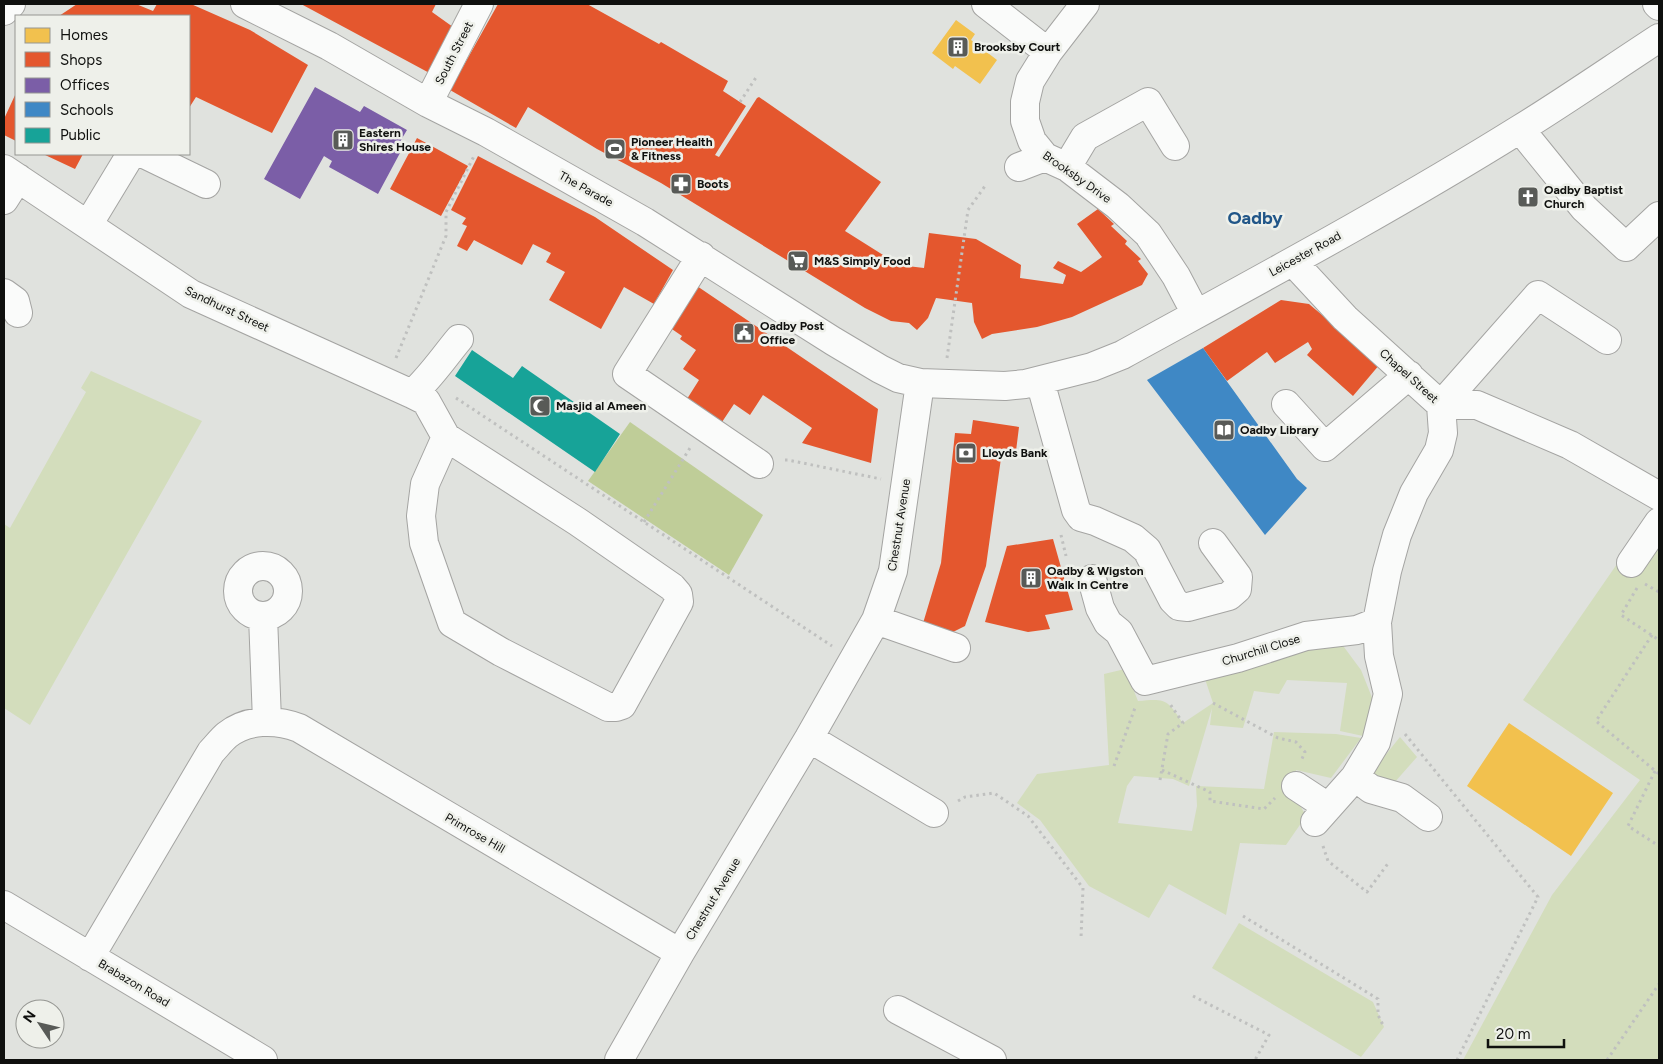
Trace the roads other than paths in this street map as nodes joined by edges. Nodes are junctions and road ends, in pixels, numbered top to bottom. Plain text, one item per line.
1 (11, 4) edge
2 (245, 4) edge
3 (479, 4) edge
4 (986, 4) edge
5 (1085, 4) edge
6 (4, 12) edge
7 (1659, 38) edge
8 (1048, 52) junction
9 (428, 103) junction
10 (1520, 129) junction
11 (1175, 146) dead end
12 (130, 155) edge
13 (146, 155) edge
14 (1056, 162) junction
15 (1019, 167) dead end
16 (9, 182) edge
17 (206, 184) dead end
18 (1659, 216) edge
19 (88, 225) junction
20 (701, 256) junction
21 (1293, 262) junction
22 (1196, 314) junction
23 (459, 338) dead end
24 (1607, 340) dead end
25 (1409, 375) junction
26 (1040, 381) junction
27 (932, 383) junction
28 (420, 387) junction
29 (1286, 404) dead end
30 (1441, 405) junction
31 (446, 437) junction
32 (759, 464) road end
33 (1659, 496) edge
34 (1659, 522) edge
35 (1213, 543) dead end
36 (1631, 563) dead end
37 (1092, 579) dead end
38 (263, 616) dead end
39 (876, 620) junction
40 (1377, 622) junction
41 (956, 648) dead end
42 (267, 721) junction
43 (809, 738) junction
44 (1355, 777) junction
45 (1290, 784) road end
46 (934, 813) road end
47 (1428, 817) dead end
48 (4, 905) edge
49 (680, 953) junction
50 (90, 957) junction
51 (898, 1010) dead end
52 (263, 1060) edge
53 (619, 1060) edge
54 (992, 1060) edge

1 - 6 street
2 - 9 street, The Parade
3 - 9 street, South Street
4 - 8 street
5 - 8 street, Brooksby Drive
7 - 10 street, Leicester Road
8 - 14 street, Brooksby Drive
9 - 20 street, The Parade
10 - 18 street
10 - 21 street, Leicester Road
11 - 14 street
12 - 19 street
13 - 17 street
14 - 15 street
14 - 22 street, Brooksby Drive
16 - 19 street, Sandhurst Street
19 - 28 street, Sandhurst Street
20 - 27 street, The Parade
20 - 32 street
21 - 22 street, Leicester Road
21 - 25 street, Chapel Street
22 - 26 street, Leicester Road
23 - 28 street
24 - 30 street
25 - 29 street
25 - 30 street, Chapel Street
26 - 27 street, Leicester Road
26 - 35 street
27 - 39 street, Chestnut Avenue
28 - 31 street, Sandhurst Street
30 - 33 street, Chapel Street
30 - 40 street
31 - 31 street
34 - 36 street
37 - 40 street, Churchill Close
38 - 42 street
39 - 41 street
39 - 43 street, Chestnut Avenue
40 - 44 street
42 - 49 street, Primrose Hill
42 - 50 street, Primrose Hill
43 - 46 street
43 - 49 street, Chestnut Avenue
44 - 45 street
44 - 47 street
48 - 50 street, Brabazon Road
49 - 53 street, Chestnut Avenue
50 - 52 street, Brabazon Road
51 - 54 street

